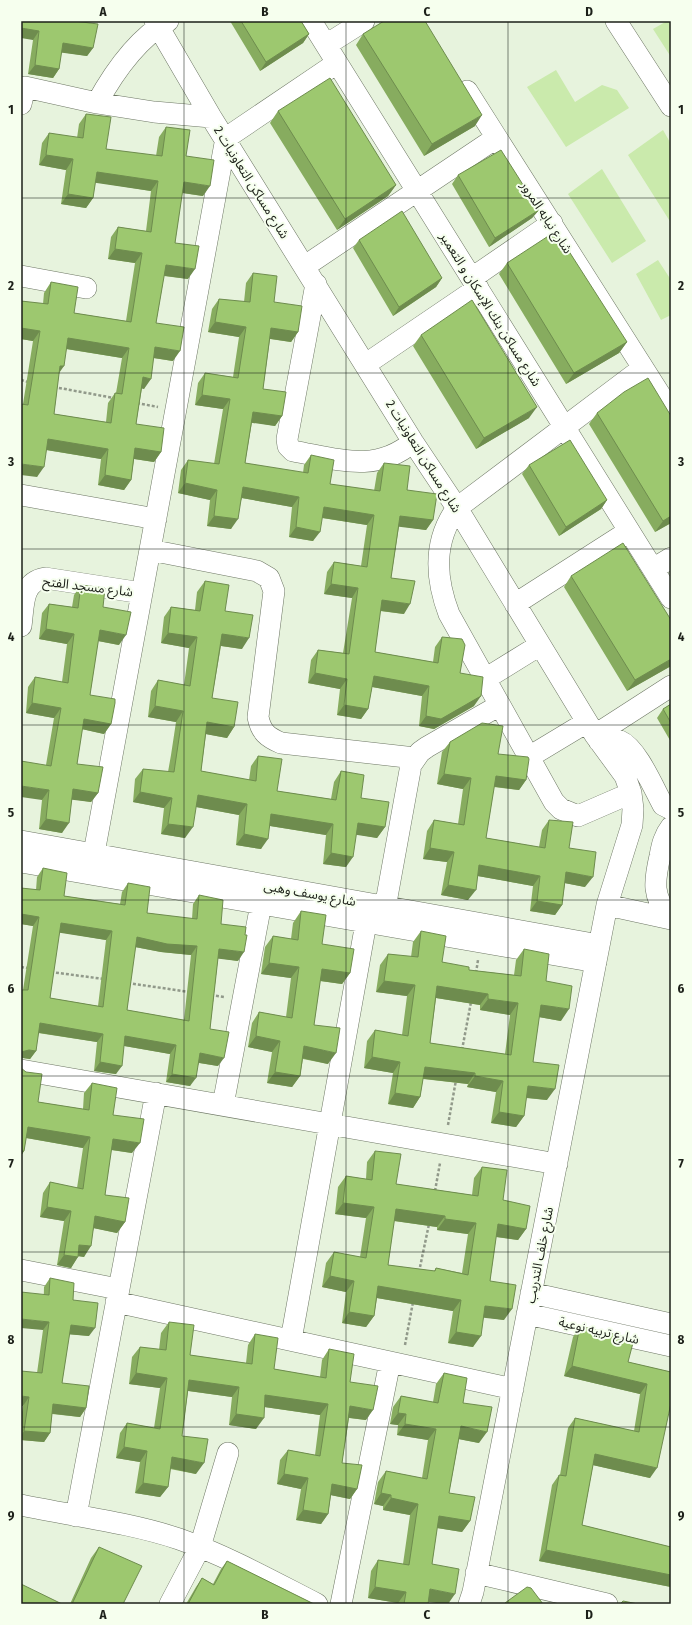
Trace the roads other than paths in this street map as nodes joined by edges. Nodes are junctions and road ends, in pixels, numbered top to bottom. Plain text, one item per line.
1 (311, 21) edge
2 (364, 21) edge
3 (616, 21) edge
4 (160, 23) edge
5 (326, 45) junction
6 (337, 63) junction
7 (456, 73) edge
8 (22, 92) edge
9 (97, 103) junction
10 (671, 106) edge
11 (211, 117) junction
12 (226, 138) junction
13 (496, 138) junction
14 (417, 191) junction
15 (552, 223) junction
16 (305, 266) junction
17 (21, 276) edge
18 (475, 283) junction
19 (316, 284) junction
20 (86, 288) dead end
21 (366, 364) junction
22 (643, 368) junction
23 (671, 412) edge
24 (564, 427) junction
25 (414, 442) junction
26 (21, 495) edge
27 (456, 508) junction
28 (156, 519) junction
29 (629, 531) junction
30 (150, 550) junction
31 (671, 558) edge
32 (653, 569) junction
33 (142, 593) junction
34 (671, 598) edge
35 (515, 604) junction
36 (21, 626) edge
37 (540, 645) junction
38 (485, 679) junction
39 (671, 686) edge
40 (500, 705) junction
41 (594, 732) junction
42 (529, 757) junction
43 (415, 758) junction
44 (631, 793) junction
45 (671, 809) edge
46 (671, 827) edge
47 (21, 841) edge
48 (94, 853) junction
49 (21, 862) edge
50 (261, 904) junction
51 (607, 905) junction
52 (378, 918) junction
53 (670, 918) edge
54 (598, 953) junction
55 (21, 1070) edge
56 (156, 1093) junction
57 (223, 1105) junction
58 (330, 1124) junction
59 (557, 1164) junction
60 (21, 1270) edge
61 (531, 1293) junction
62 (117, 1295) junction
63 (527, 1314) junction
64 (671, 1324) edge
65 (291, 1340) junction
66 (671, 1346) edge
67 (390, 1362) junction
68 (513, 1389) junction
69 (228, 1453) dead end
70 (21, 1505) edge
71 (76, 1516) junction
72 (200, 1547) junction
73 (476, 1573) junction
74 (170, 1604) edge
75 (317, 1604) edge
76 (341, 1604) edge
77 (469, 1604) edge
78 (607, 1604) edge

1 - 5 street, شارع مساكن بنك الإسكان و التعمير
2 - 5 street
3 - 10 street
4 - 9 street
4 - 11 street, شارع مساكن التعاونيات 2
5 - 6 street, شارع مساكن بنك الإسكان و التعمير
6 - 12 street
6 - 14 street, شارع مساكن بنك الإسكان و التعمير
7 - 13 street, شارع نيابه المرور
8 - 9 street
9 - 11 street
11 - 12 street, شارع مساكن التعاونيات 2
12 - 16 street, شارع مساكن التعاونيات 2
12 - 28 street
13 - 14 street
13 - 15 street, شارع نيابه المرور
14 - 16 street
14 - 18 street, شارع مساكن بنك الإسكان و التعمير
15 - 18 street
15 - 22 street, شارع نيابه المرور
16 - 19 street, شارع مساكن التعاونيات 2
17 - 20 street
18 - 21 street
18 - 24 street, شارع مساكن بنك الإسكان و التعمير
19 - 21 street, شارع مساكن التعاونيات 2
19 - 25 street
21 - 25 street, شارع مساكن التعاونيات 2
22 - 23 street, شارع نيابه المرور
22 - 24 street
24 - 27 street
24 - 29 street, شارع مساكن بنك الإسكان و التعمير
25 - 27 street, شارع مساكن التعاونيات 2
26 - 28 street
27 - 35 street, شارع مساكن التعاونيات 2
27 - 38 street
28 - 30 street
29 - 32 street, شارع مساكن بنك الإسكان و التعمير
29 - 35 street
30 - 33 street
30 - 43 street
31 - 32 street
32 - 34 street, شارع مساكن بنك الإسكان و التعمير
33 - 36 street, شارع مسجد الفتح
33 - 48 street
35 - 37 street, شارع مساكن التعاونيات 2
37 - 38 street
37 - 41 street, شارع مساكن التعاونيات 2
38 - 40 street
39 - 41 street
40 - 42 street
40 - 43 street
41 - 42 street
41 - 44 street, شارع مساكن التعاونيات 2
41 - 45 street
42 - 44 street
43 - 52 street
44 - 51 street, شارع مساكن التعاونيات 2
46 - 53 street
47 - 48 street, شارع يوسف وهبى
48 - 52 street, شارع يوسف وهبى
49 - 50 street, شارع يوسف وهبى
50 - 52 street, شارع يوسف وهبى
50 - 57 street
51 - 53 street
51 - 54 street, شارع خلف التدريب
52 - 54 street, شارع يوسف وهبى
52 - 58 street
54 - 59 street, شارع خلف التدريب
55 - 56 street
56 - 57 street
56 - 62 street
57 - 58 street
58 - 59 street
58 - 65 street
59 - 61 street, شارع خلف التدريب
60 - 62 street
61 - 63 street, شارع خلف التدريب
61 - 64 street, شارع تربيه نوعية
62 - 65 street
62 - 71 street
63 - 66 street, شارع تربيه نوعية
63 - 68 street, شارع خلف التدريب
65 - 67 street
67 - 68 street
67 - 76 street
68 - 73 street, شارع خلف التدريب
69 - 72 street
70 - 71 street
71 - 72 street
72 - 74 street
72 - 75 street
73 - 77 street, شارع خلف التدريب
73 - 78 street

